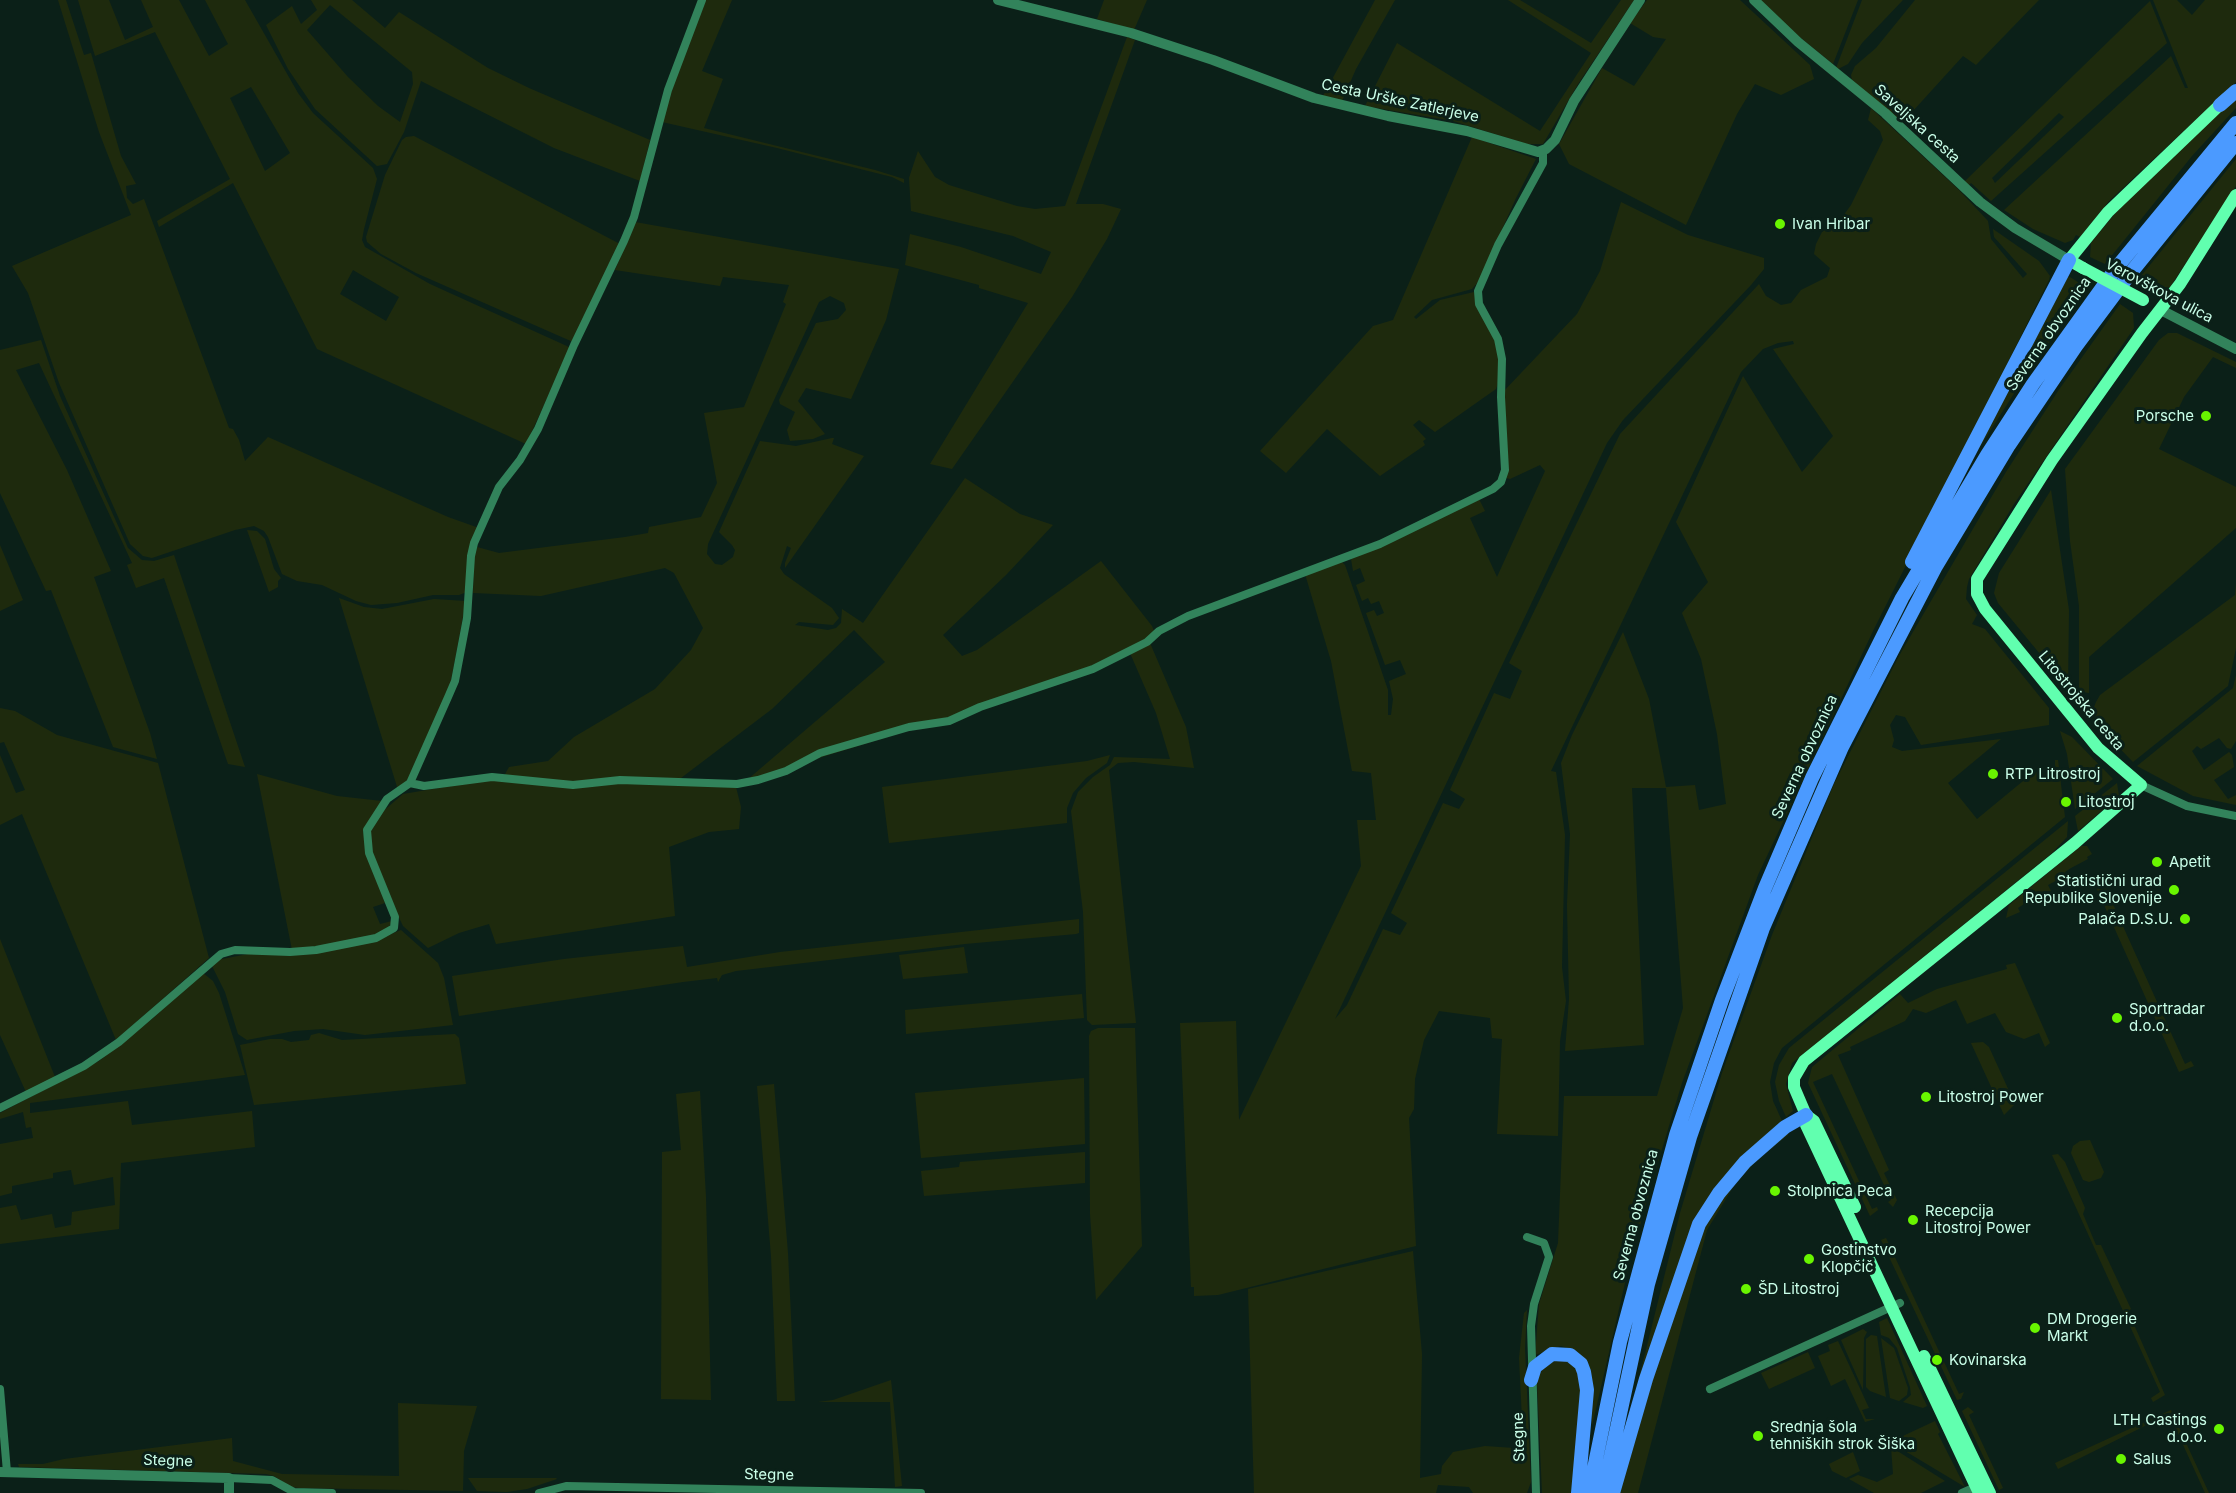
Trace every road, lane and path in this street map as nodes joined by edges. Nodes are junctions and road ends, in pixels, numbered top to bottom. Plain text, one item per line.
1 (702, 0) edge
2 (998, 0) edge
3 (1640, 0) edge
4 (1754, 0) edge
5 (2236, 90) edge
6 (2220, 105) joint
7 (2236, 123) edge
8 (2236, 143) edge
9 (1543, 151) junction
10 (2236, 195) edge
11 (2069, 260) junction
12 (2161, 310) junction
13 (2236, 349) edge
14 (1878, 643) junction
15 (410, 783) junction
16 (2141, 785) junction
17 (2236, 816) edge
18 (0, 1108) edge
19 (1806, 1115) junction
20 (1527, 1237) dead end
21 (1896, 1304) junction
22 (1532, 1380) junction
23 (0, 1389) edge
24 (1710, 1389) dead end
25 (4, 1472) edge
26 (229, 1478) junction
27 (1982, 1489) edge
28 (686, 1490) edge
29 (553, 1491) edge
30 (852, 1492) edge
31 (229, 1493) edge
32 (332, 1493) edge
33 (539, 1493) edge
34 (921, 1493) edge
35 (1536, 1493) edge
36 (1578, 1493) edge
37 (1589, 1493) edge
38 (1603, 1493) edge
39 (1613, 1493) edge
40 (1962, 1493) edge

1 - 15 street
2 - 9 street, Cesta Urške Zatlerjeve
3 - 9 street
4 - 11 street, Saveljska cesta
5 - 6 highway
6 - 11 main road
7 - 14 highway, Severna obvoznica
8 - 38 highway, Severna obvoznica
9 - 15 street
10 - 12 main road
11 - 12 main road, Verovškova ulica, bridge
11 - 14 highway
12 - 13 street, Verovškova ulica
12 - 16 main road, Litostrojska cesta
14 - 37 highway, Severna obvoznica
15 - 18 street
16 - 17 street
16 - 19 main road
19 - 21 main road
19 - 39 highway
20 - 22 street, Stegne
21 - 24 street
21 - 27 main road
22 - 35 street, Stegne
22 - 36 highway
23 - 25 street
25 - 26 street, Stegne
26 - 31 street
26 - 32 street, Stegne
27 - 40 street
28 - 29 street, Stegne
28 - 30 street, Stegne
29 - 33 street, Stegne
30 - 34 street, Stegne

